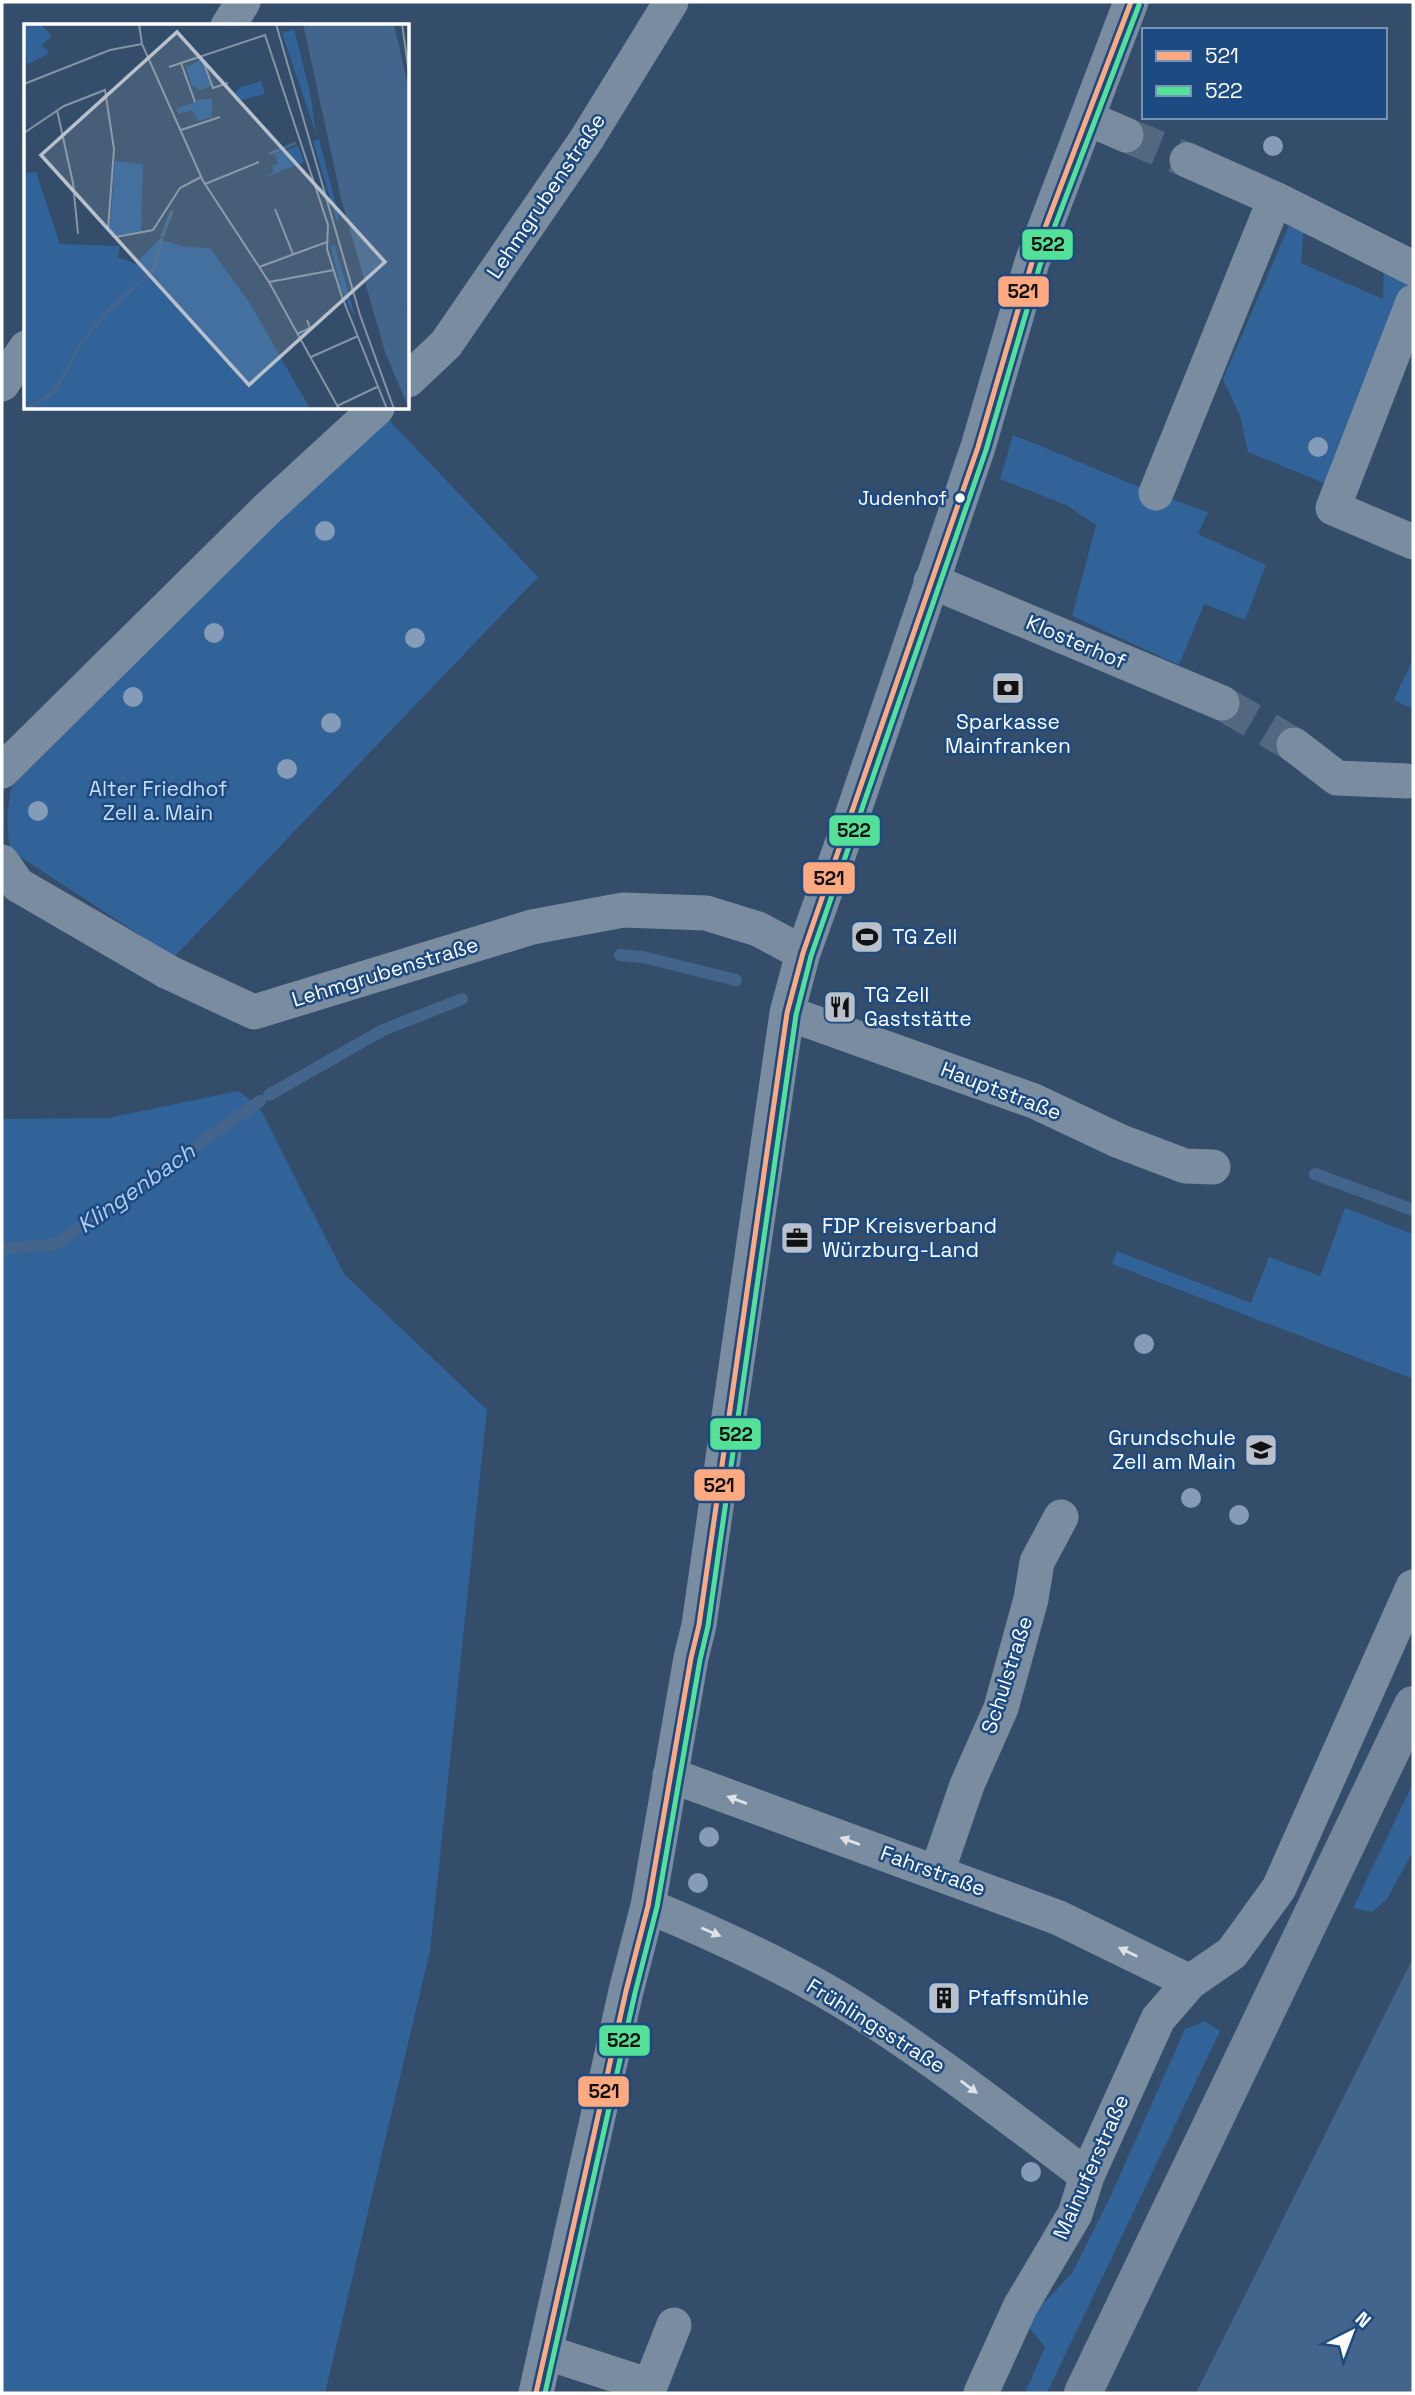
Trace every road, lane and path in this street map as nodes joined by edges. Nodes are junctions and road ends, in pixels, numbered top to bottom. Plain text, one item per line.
1 (243, 2) edge
2 (671, 2) edge
3 (1131, 2) edge
4 (229, 24) edge
5 (1087, 118) junction
6 (1126, 135) tunnel mouth
7 (1187, 160) tunnel mouth
8 (1276, 199) junction
9 (1413, 268) edge
10 (1413, 302) edge
11 (24, 351) edge
12 (410, 378) edge
13 (2, 384) edge
14 (375, 410) edge
15 (1156, 493) dead end
16 (1413, 542) edge
17 (931, 581) junction
18 (1222, 703) tunnel mouth
19 (1294, 745) tunnel mouth
20 (2, 771) edge
21 (1408, 781) dead end
22 (2, 862) edge
23 (803, 953) junction
24 (788, 1013) junction
25 (1213, 1167) dead end
26 (1061, 1517) dead end
27 (1413, 1587) edge
28 (1413, 1705) edge
29 (670, 1775) junction
30 (937, 1872) junction
31 (648, 1906) junction
32 (1190, 1982) junction
33 (1087, 2176) junction
34 (674, 2325) dead end
35 (545, 2352) junction
36 (536, 2393) edge
37 (981, 2393) edge
38 (1083, 2393) edge

1 - 4 street
2 - 12 street, Lehmgrubenstraße
3 - 5 street
5 - 6 street
5 - 17 street
7 - 8 street
8 - 9 street
8 - 15 street
10 - 16 street
11 - 13 street
14 - 20 street
17 - 18 street, Klosterhof
17 - 23 street
19 - 21 street
22 - 23 street, Lehmgrubenstraße
23 - 24 street
24 - 25 street, Hauptstraße
24 - 29 street
26 - 30 street, Schulstraße
27 - 32 street, Mainuferstraße
28 - 38 main road
30 -> 29 street, Fahrstraße
29 - 31 street
32 -> 30 street, Fahrstraße
31 -> 33 street, Frühlingsstraße
31 - 35 street
32 - 33 street, Mainuferstraße
33 - 37 street, Mainuferstraße
34 - 35 street
35 - 36 street

